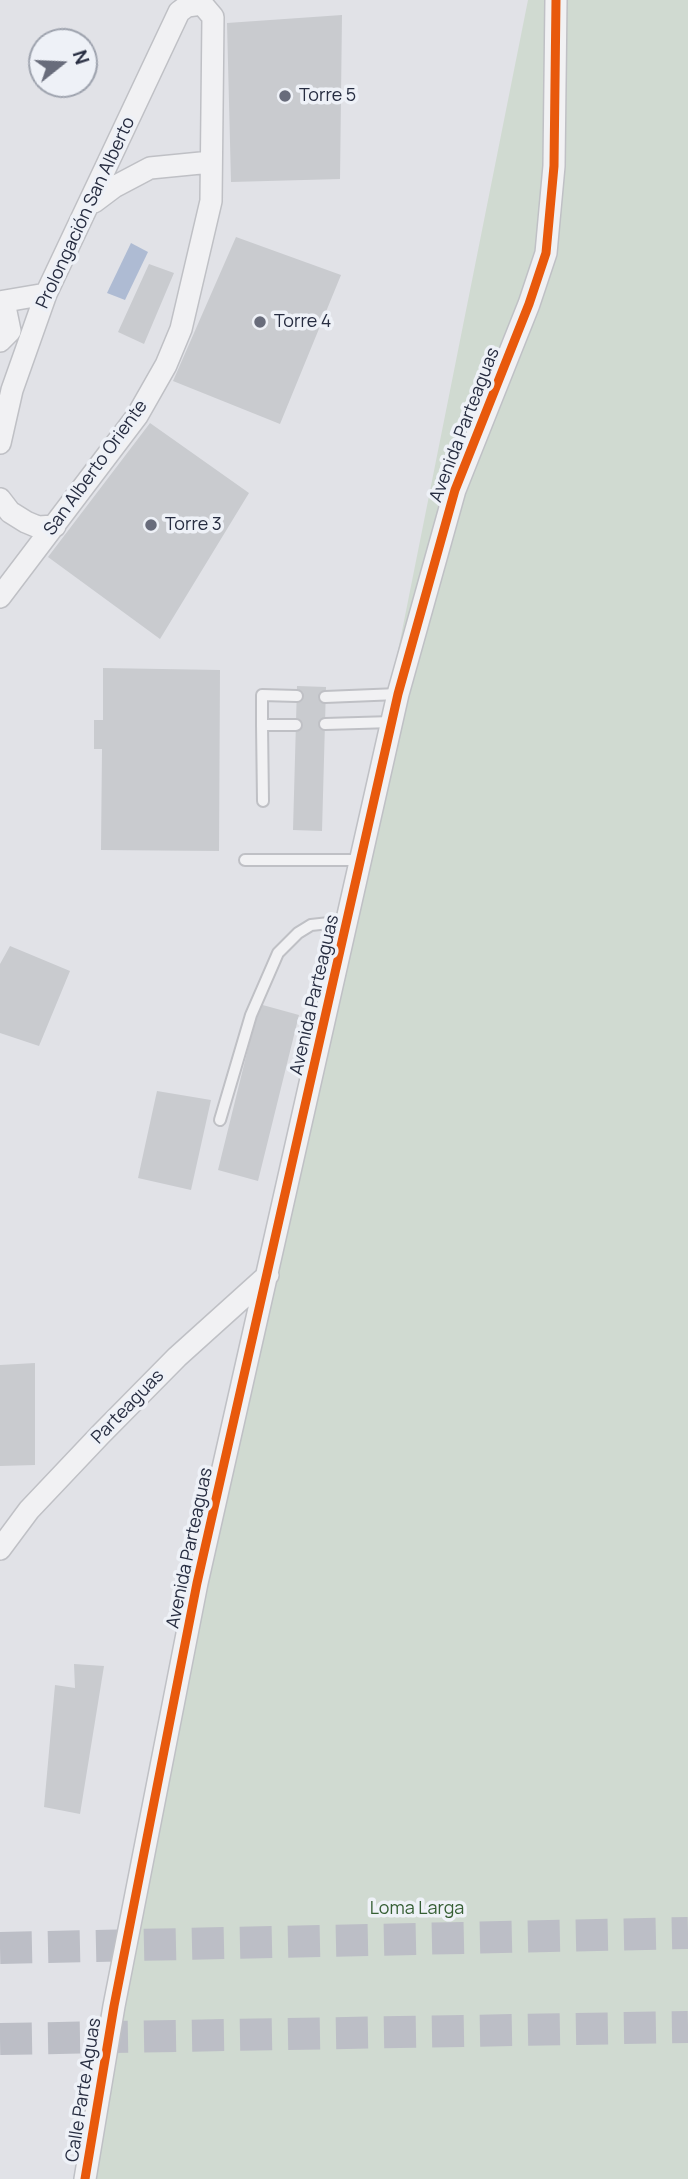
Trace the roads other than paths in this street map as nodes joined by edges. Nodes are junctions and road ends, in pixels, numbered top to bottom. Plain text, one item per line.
1 (556, 0) edge
2 (202, 4) joint
3 (211, 162) junction
4 (90, 206) junction
5 (46, 294) junction
6 (2, 302) edge
7 (0, 341) edge
8 (0, 367) edge
9 (12, 390) junction
10 (0, 443) edge
11 (0, 499) edge
12 (55, 526) junction
13 (0, 597) edge
14 (398, 694) junction
15 (297, 696) dead end
16 (326, 697) dead end
17 (392, 722) junction
18 (325, 724) dead end
19 (262, 725) junction
20 (296, 726) dead end
21 (263, 801) dead end
22 (245, 860) dead end
23 (362, 860) junction
24 (347, 921) junction
25 (220, 1121) dead end
26 (268, 1275) junction
27 (0, 1549) edge
28 (114, 2006) joint
29 (85, 2179) edge

1 - 14 street, Avenida Parteaguas
2 - 3 street, San Alberto Oriente
2 - 4 street, Prolongación San Alberto
3 - 4 street
3 - 12 street, San Alberto Oriente
4 - 5 street, Prolongación San Alberto
5 - 6 street
5 - 9 street, Prolongación San Alberto
6 - 7 street
8 - 9 street
9 - 10 street, Prolongación San Alberto
11 - 12 street
12 - 13 street, San Alberto Oriente
14 - 16 lane
14 - 17 street, Avenida Parteaguas
15 - 19 lane
17 - 18 lane
17 - 23 street, Avenida Parteaguas
19 - 20 lane
19 - 21 lane
22 - 23 lane
23 - 24 street, Avenida Parteaguas
24 - 25 lane
24 - 26 street, Avenida Parteaguas
26 - 27 street, Parteaguas
26 - 28 street, Avenida Parteaguas
28 - 29 street, Calle Parte Aguas

